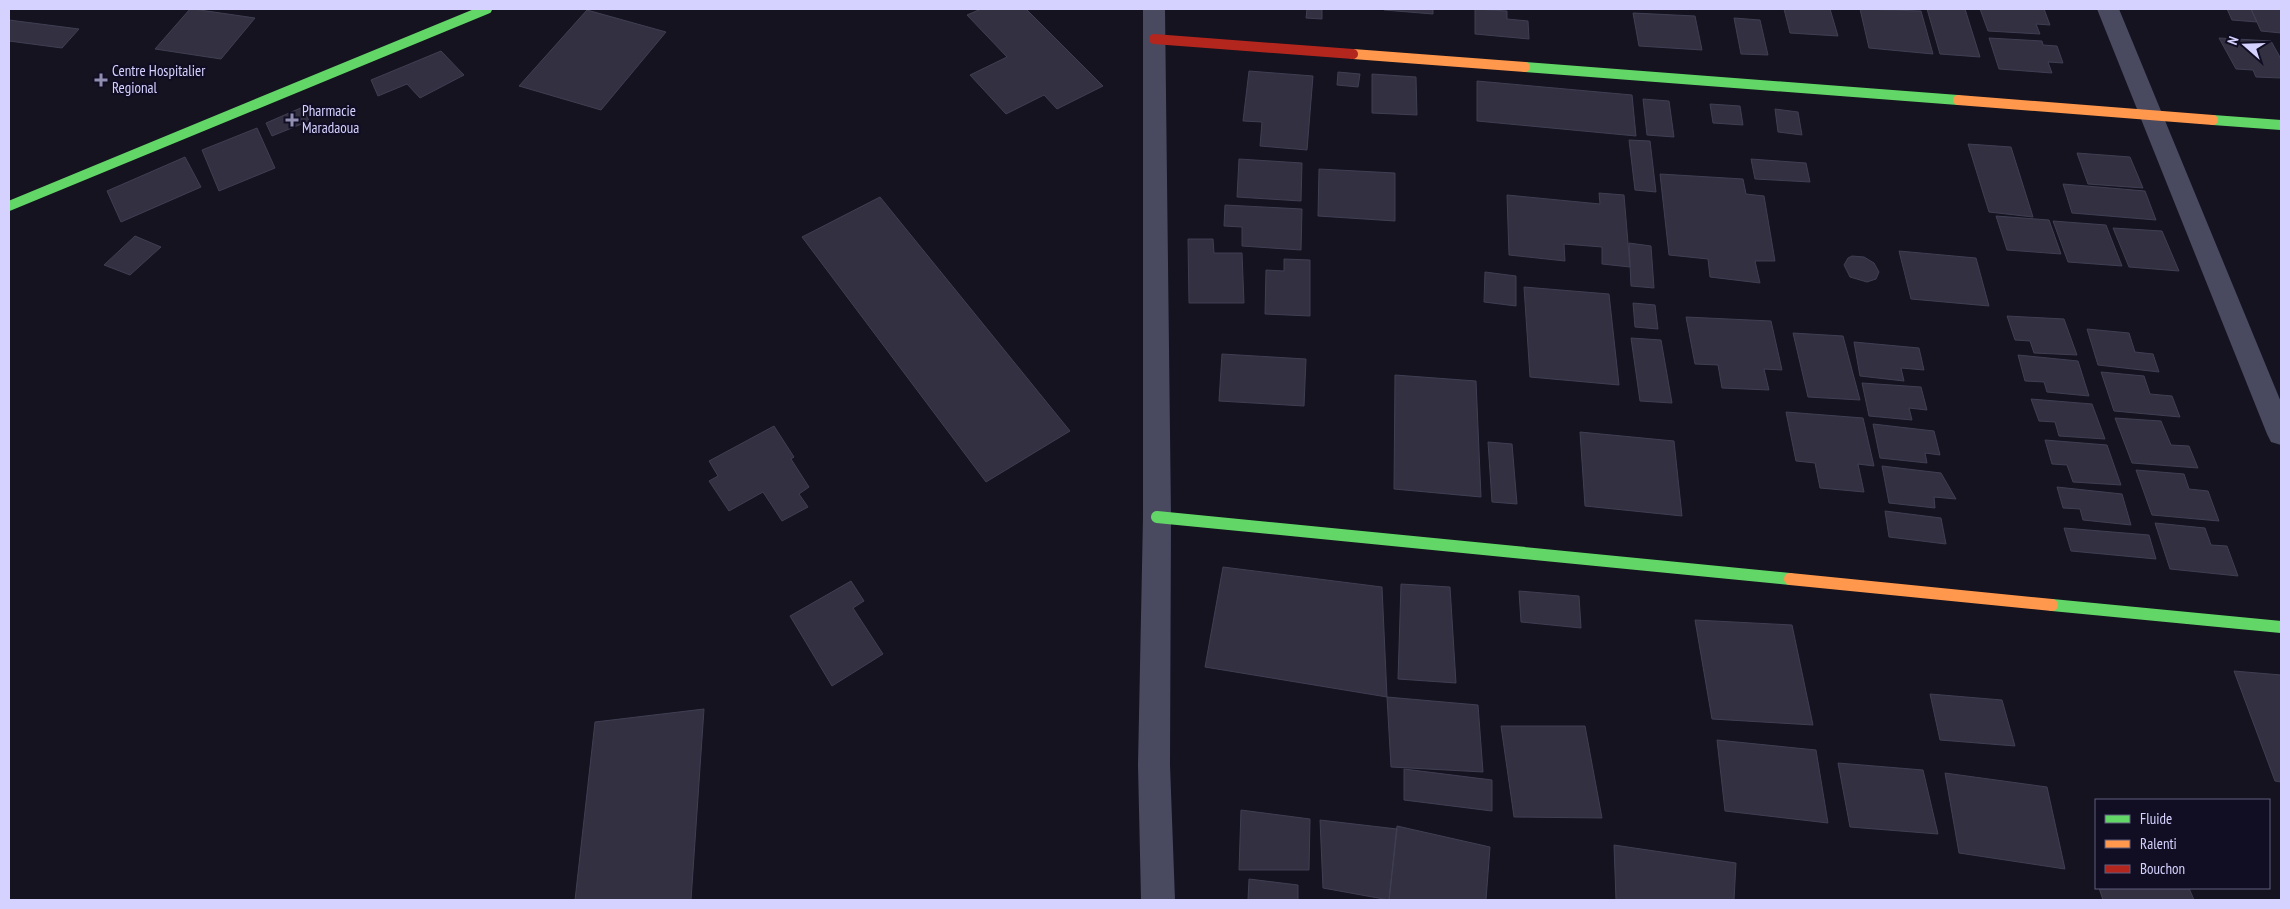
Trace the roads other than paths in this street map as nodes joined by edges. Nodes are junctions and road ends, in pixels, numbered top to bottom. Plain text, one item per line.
1 (487, 9) edge
2 (1154, 9) edge
3 (2108, 9) edge
4 (1154, 39) junction
5 (2151, 114) junction
6 (2281, 125) edge
7 (9, 206) edge
8 (2281, 434) edge
9 (1157, 517) junction
10 (2281, 628) edge
11 (1158, 900) edge

1 - 7 street
2 - 4 street
3 - 5 street
4 - 5 street
4 - 9 street
5 - 6 street
5 - 8 street
9 - 10 street
9 - 11 street

